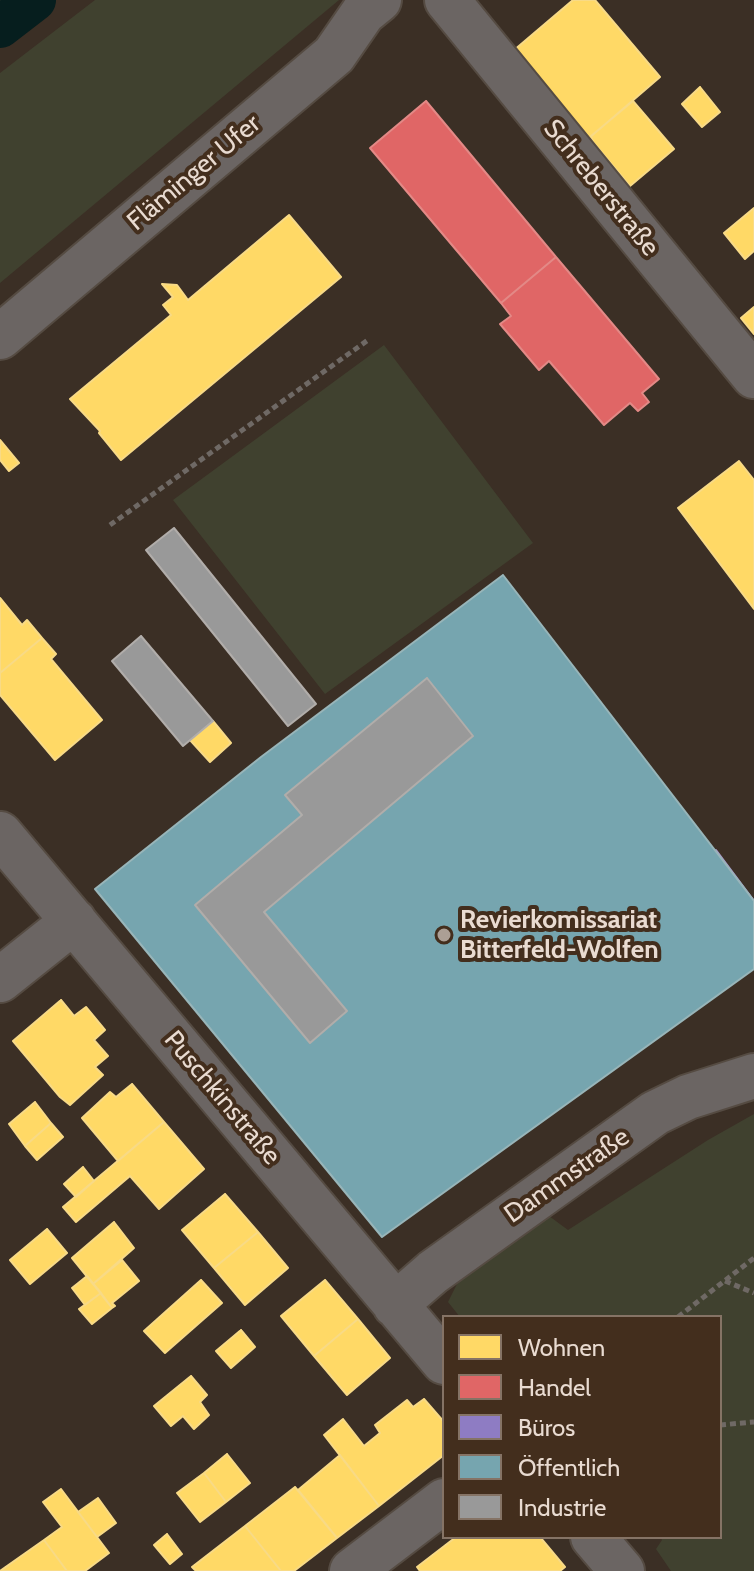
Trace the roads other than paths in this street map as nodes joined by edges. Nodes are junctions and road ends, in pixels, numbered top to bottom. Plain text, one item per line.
1 (379, 0) edge
2 (447, 0) edge
3 (0, 337) edge
4 (754, 376) edge
5 (0, 834) edge
6 (74, 921) junction
7 (0, 980) edge
8 (754, 1076) edge
9 (395, 1305) junction
10 (442, 1360) edge
11 (442, 1503) edge
12 (595, 1539) edge
13 (352, 1571) edge
14 (622, 1571) edge

1 - 3 street, Fläminger Ufer
2 - 4 street, Schreberstraße
5 - 6 street, Puschkinstraße
6 - 7 street
6 - 9 street, Puschkinstraße
8 - 9 street, Dammstraße
9 - 10 street, Puschkinstraße
11 - 13 street
12 - 14 street

